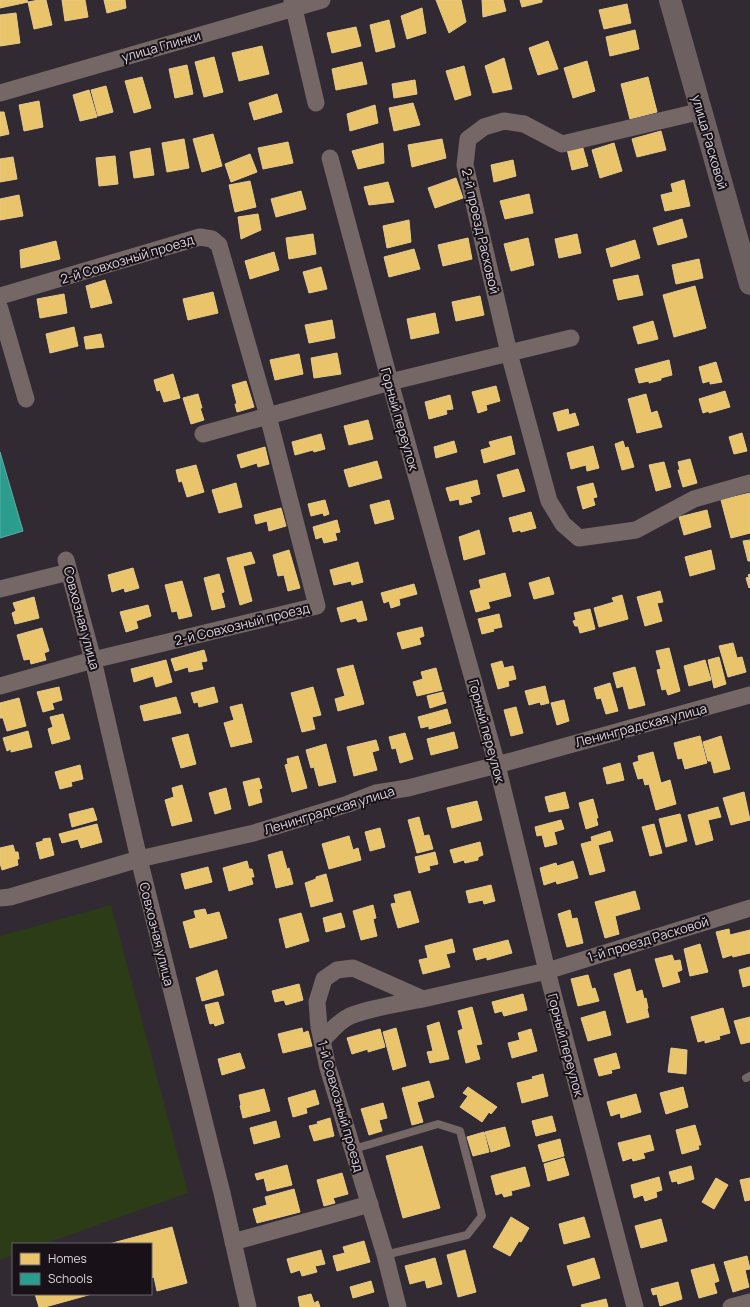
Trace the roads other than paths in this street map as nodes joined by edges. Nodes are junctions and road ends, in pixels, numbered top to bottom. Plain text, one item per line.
1 (322, 0) edge
2 (670, 0) edge
3 (293, 4) edge
4 (0, 93) edge
5 (316, 103) dead end
6 (702, 111) junction
7 (330, 158) dead end
8 (750, 284) edge
9 (0, 296) edge
10 (0, 309) edge
11 (571, 338) dead end
12 (509, 353) junction
13 (390, 382) junction
14 (26, 399) dead end
15 (268, 416) junction
16 (203, 434) dead end
17 (750, 483) edge
18 (0, 589) edge
19 (93, 660) junction
20 (0, 686) edge
21 (750, 695) edge
22 (497, 765) junction
23 (138, 859) junction
24 (0, 898) edge
25 (750, 908) edge
26 (547, 971) junction
27 (423, 999) junction
28 (322, 1041) junction
29 (354, 1149) junction
30 (370, 1204) junction
31 (233, 1242) junction
32 (385, 1255) junction
33 (750, 1302) edge
34 (248, 1307) edge
35 (398, 1307) edge
36 (635, 1307) edge
37 (731, 1307) edge

1 - 3 street, улица Глинки
2 - 6 street, улица Расковой
3 - 4 street, улица Глинки
3 - 5 street
6 - 8 street, улица Расковой
6 - 12 street, 2-й проезд Расковой
7 - 13 street, Горный переулок
9 - 15 street, 2-й Совхозный проезд
10 - 14 street
11 - 12 street
12 - 13 street
12 - 17 street, 2-й проезд Расковой
13 - 15 street
13 - 22 street, Горный переулок
15 - 16 street
15 - 19 street, 2-й Совхозный проезд
18 - 19 street, Совхозная улица
19 - 20 street
19 - 23 street, Совхозная улица
21 - 22 street, Ленинградская улица
22 - 23 street, Ленинградская улица
22 - 26 street, Горный переулок
23 - 24 street, Ленинградская улица
23 - 31 street, Совхозная улица
25 - 26 street, 1-й проезд Расковой
26 - 27 street
26 - 36 street, Горный переулок
27 - 28 street
27 - 28 street, 1-й Совхозный проезд
28 - 29 street, 1-й Совхозный проезд
29 - 30 street, 1-й Совхозный проезд
29 - 32 lane
30 - 31 street
30 - 32 street, 1-й Совхозный проезд
31 - 34 street, Совхозная улица
32 - 35 street, 1-й Совхозный проезд
33 - 37 street

